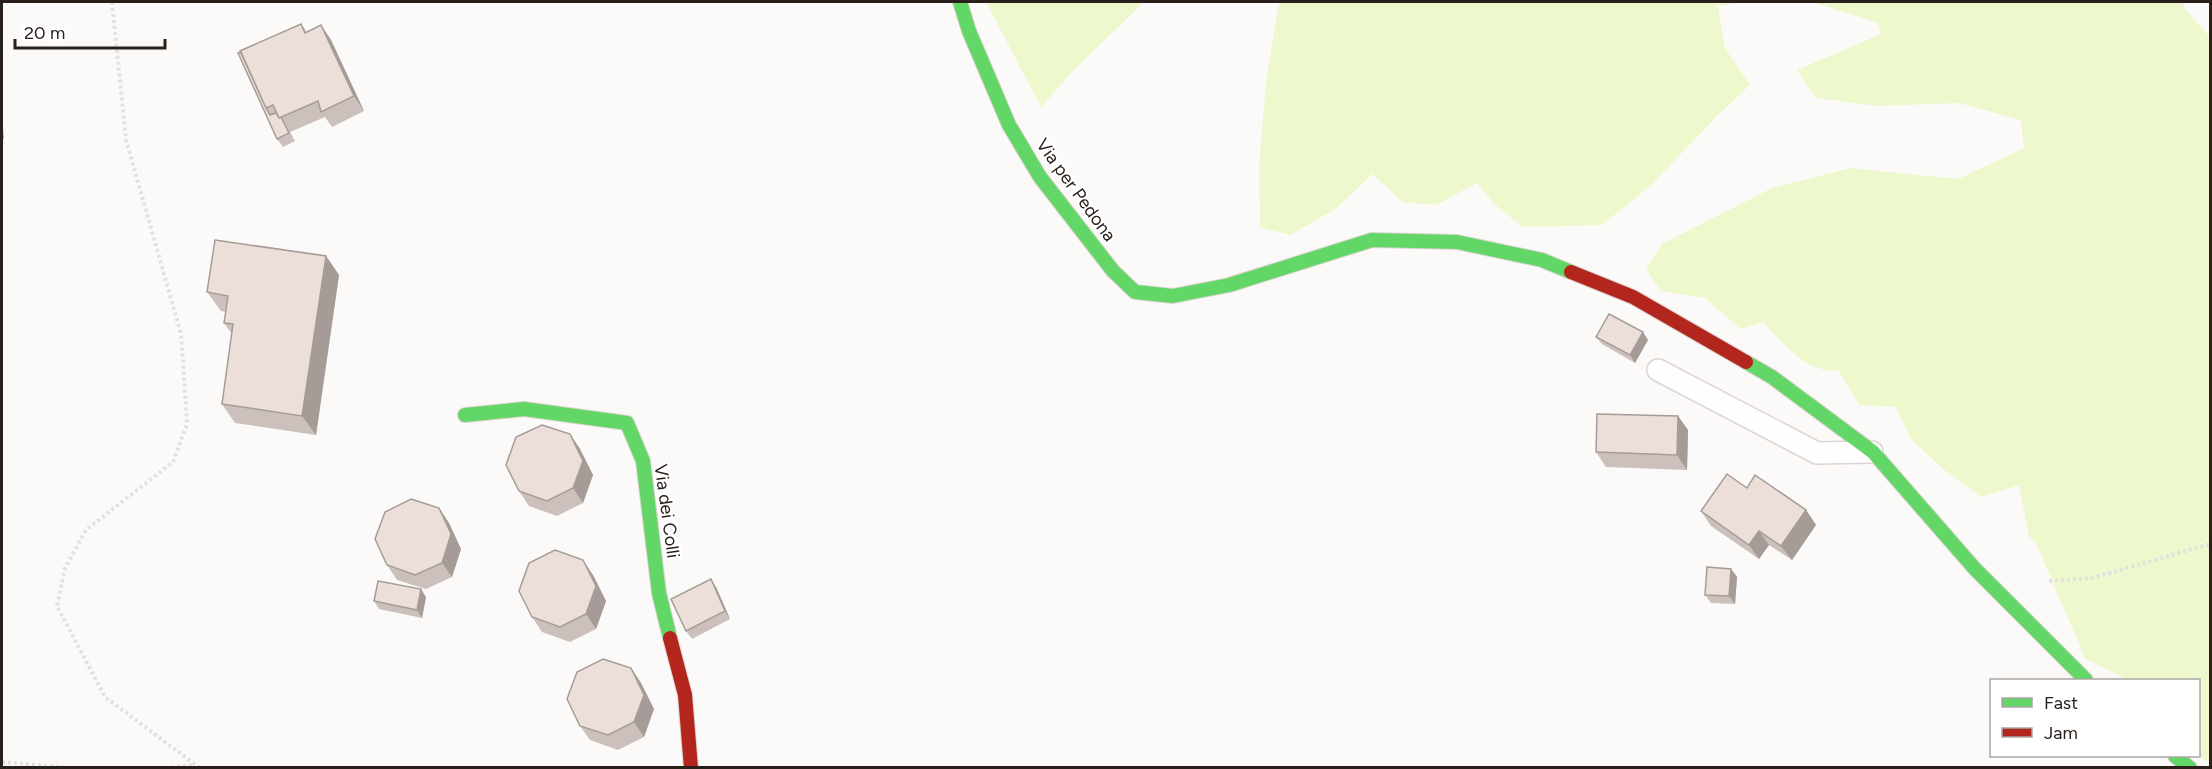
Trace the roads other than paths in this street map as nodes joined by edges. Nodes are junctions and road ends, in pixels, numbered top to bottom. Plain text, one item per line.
1 (960, 2) edge
2 (1658, 370) dead end
3 (465, 415) dead end
4 (1873, 452) junction
5 (2084, 679) edge
6 (2176, 757) edge
7 (691, 768) edge
8 (2190, 768) edge

1 - 4 street, Via per Pedona
2 - 4 lane
3 - 7 street, Via dei Colli
4 - 5 street
6 - 8 street

